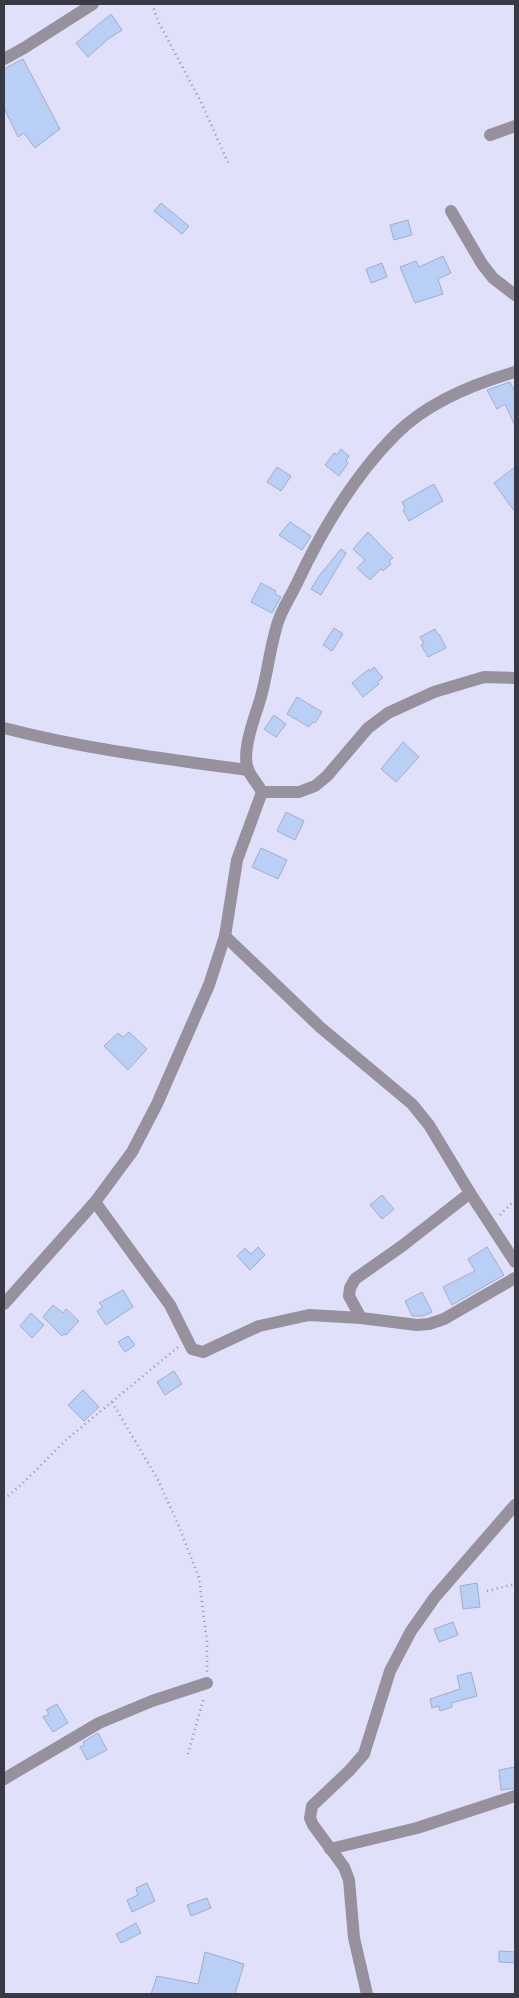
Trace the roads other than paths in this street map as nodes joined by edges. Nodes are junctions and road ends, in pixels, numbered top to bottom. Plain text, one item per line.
1 (93, 4) edge
2 (4, 58) edge
3 (515, 126) edge
4 (490, 135) dead end
5 (451, 210) dead end
6 (515, 295) edge
7 (515, 372) edge
8 (515, 678) edge
9 (4, 728) edge
10 (248, 770) junction
11 (262, 792) junction
12 (225, 936) junction
13 (470, 1193) junction
14 (95, 1202) junction
15 (515, 1262) edge
16 (515, 1278) edge
17 (4, 1304) edge
18 (361, 1318) junction
19 (515, 1505) edge
20 (207, 1683) road end
21 (4, 1779) edge
22 (515, 1796) edge
23 (330, 1849) junction
24 (367, 1994) edge

1 - 2 street
3 - 4 street
5 - 6 street
7 - 10 street
8 - 11 street
9 - 10 street
10 - 11 street
11 - 12 street
12 - 13 street
12 - 14 street
13 - 15 street
13 - 18 street
14 - 17 street
14 - 18 street
16 - 18 street
19 - 23 street
20 - 21 street
22 - 23 street
23 - 24 street

